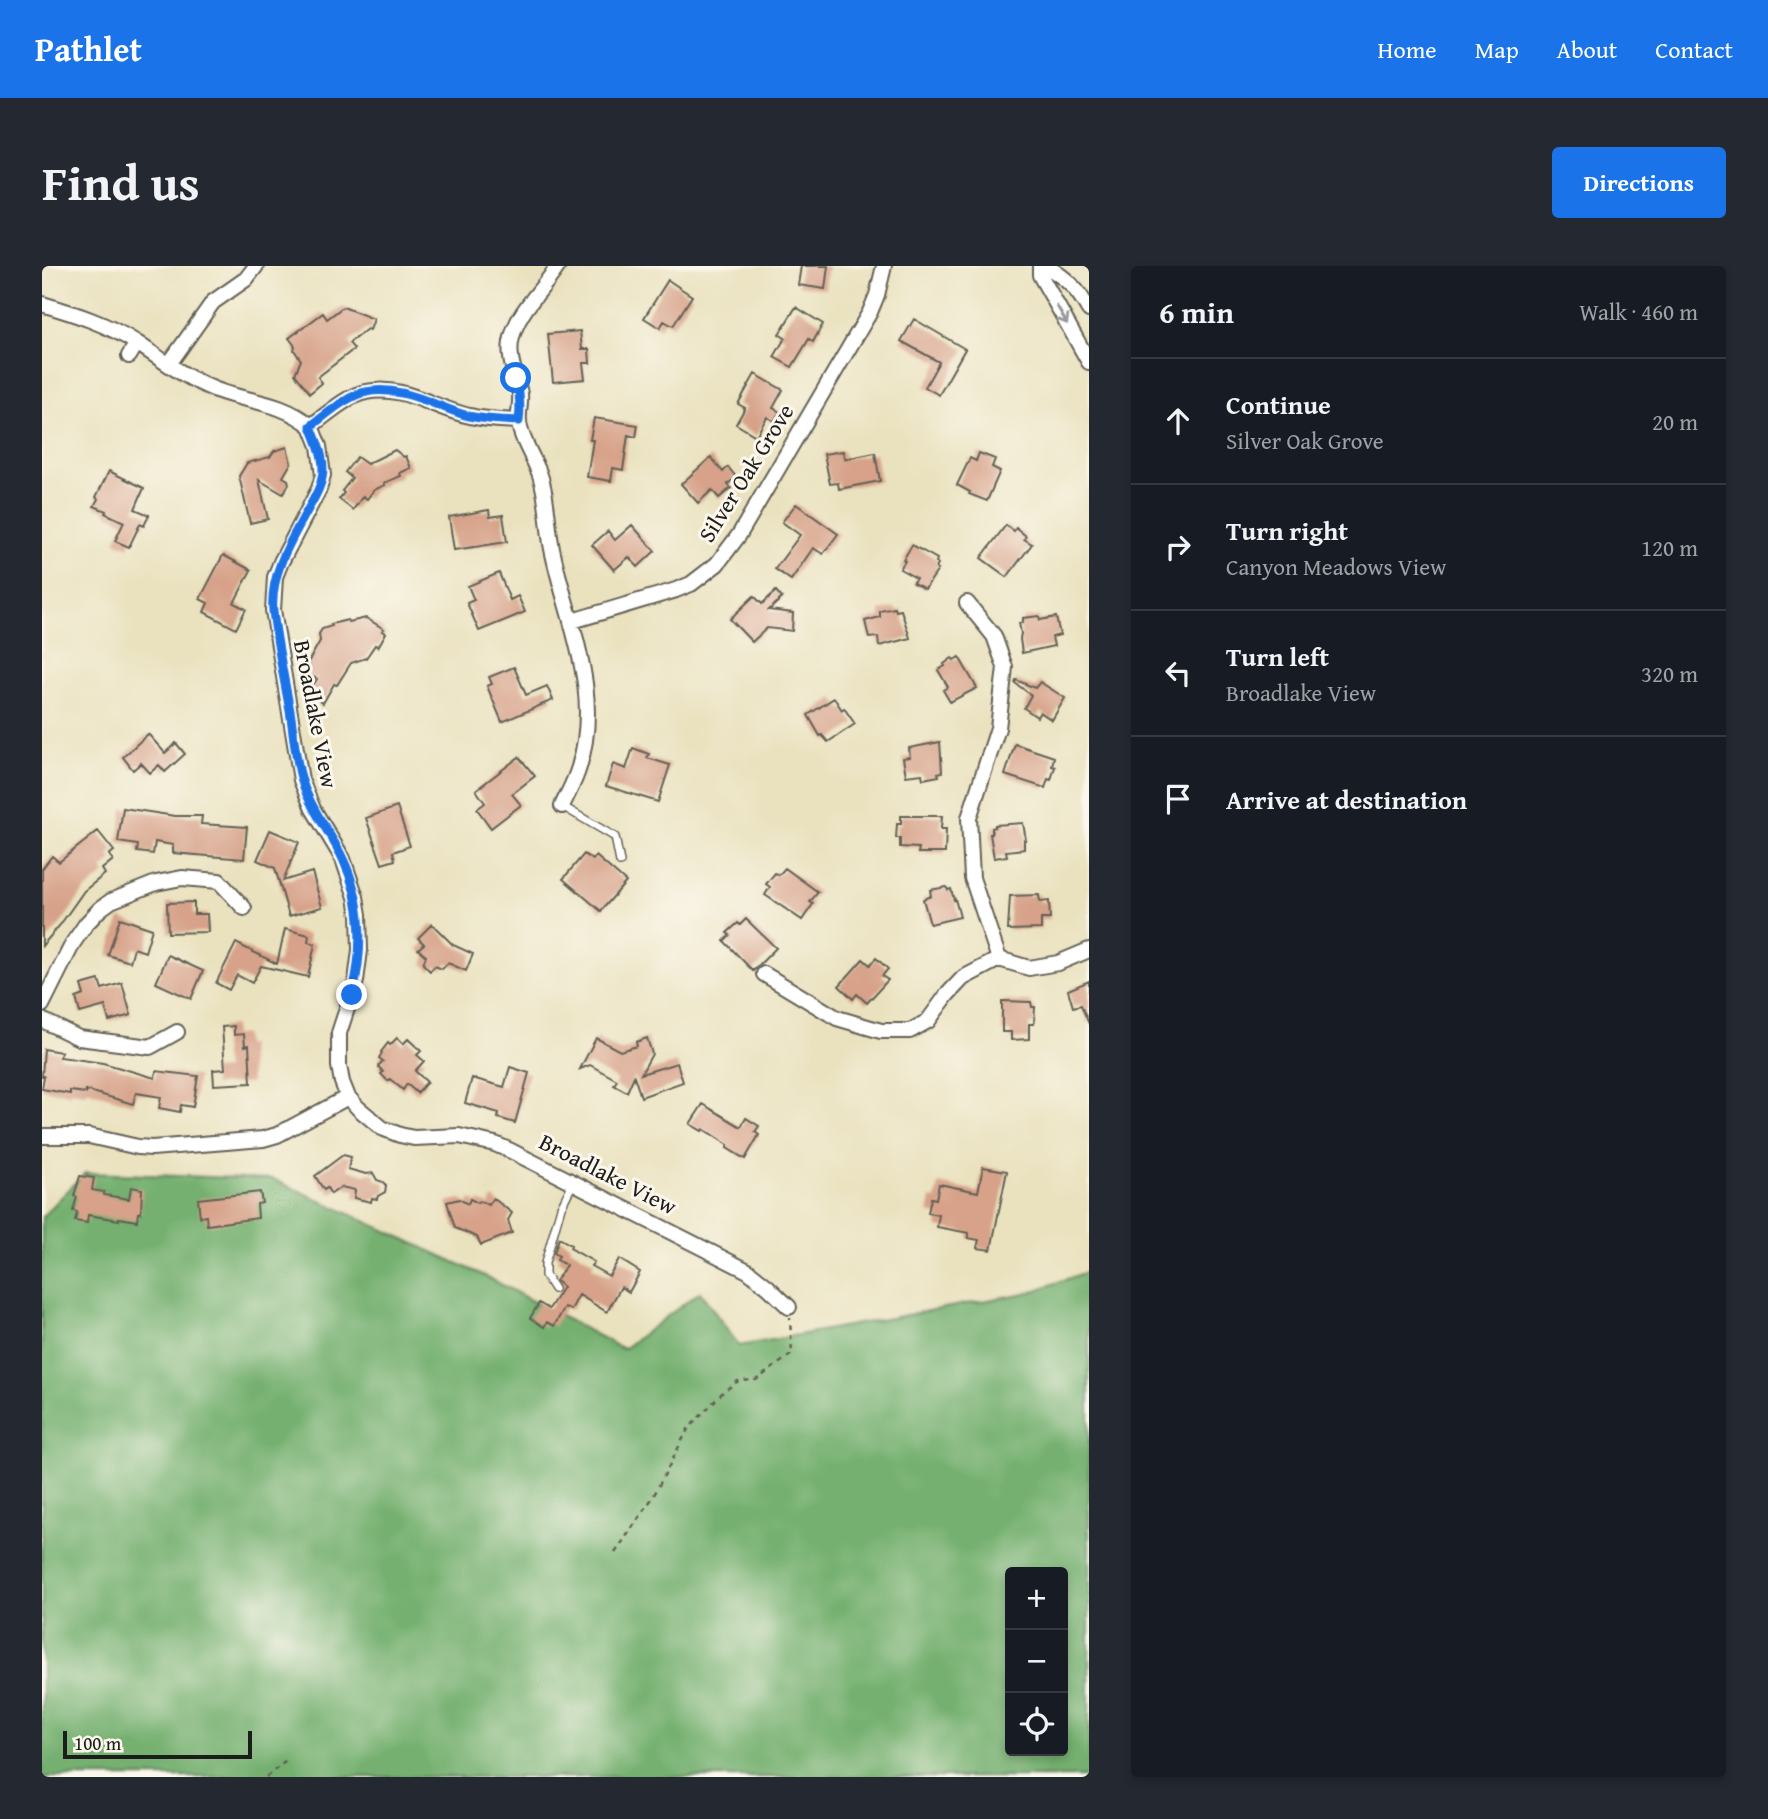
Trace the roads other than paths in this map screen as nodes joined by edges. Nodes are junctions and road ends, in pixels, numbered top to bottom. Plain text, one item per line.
1 (256, 266) edge
2 (558, 266) edge
3 (884, 266) edge
4 (1040, 266) edge
5 (1046, 266) edge
6 (42, 304) edge
7 (1089, 310) edge
8 (137, 343) junction
9 (129, 356) dead end
10 (1089, 362) edge
11 (169, 364) junction
12 (519, 421) junction
13 (311, 426) junction
14 (967, 603) dead end
15 (572, 621) junction
16 (562, 806) joint
17 (620, 862) dead end
18 (244, 908) dead end
19 (1089, 950) edge
20 (999, 959) junction
21 (764, 974) dead end
22 (42, 1005) edge
23 (42, 1020) edge
24 (177, 1032) dead end
25 (348, 1097) junction
26 (42, 1136) edge
27 (573, 1183) junction
28 (554, 1289) dead end
29 (789, 1307) road end

1 - 11 street
2 - 12 street
3 - 15 street, Silver Oak Grove
4 -> 10 street
5 - 7 street
6 - 8 street
8 - 9 street
8 - 11 street
11 - 13 street
12 - 13 street
12 - 15 street
13 - 25 street, Broadlake View
14 - 20 street
15 - 16 street
16 - 17 lane
18 - 22 street
19 - 20 street
20 - 21 street
23 - 24 street
25 - 26 street
25 - 27 street, Broadlake View
27 - 28 lane
27 - 29 street, Broadlake View

